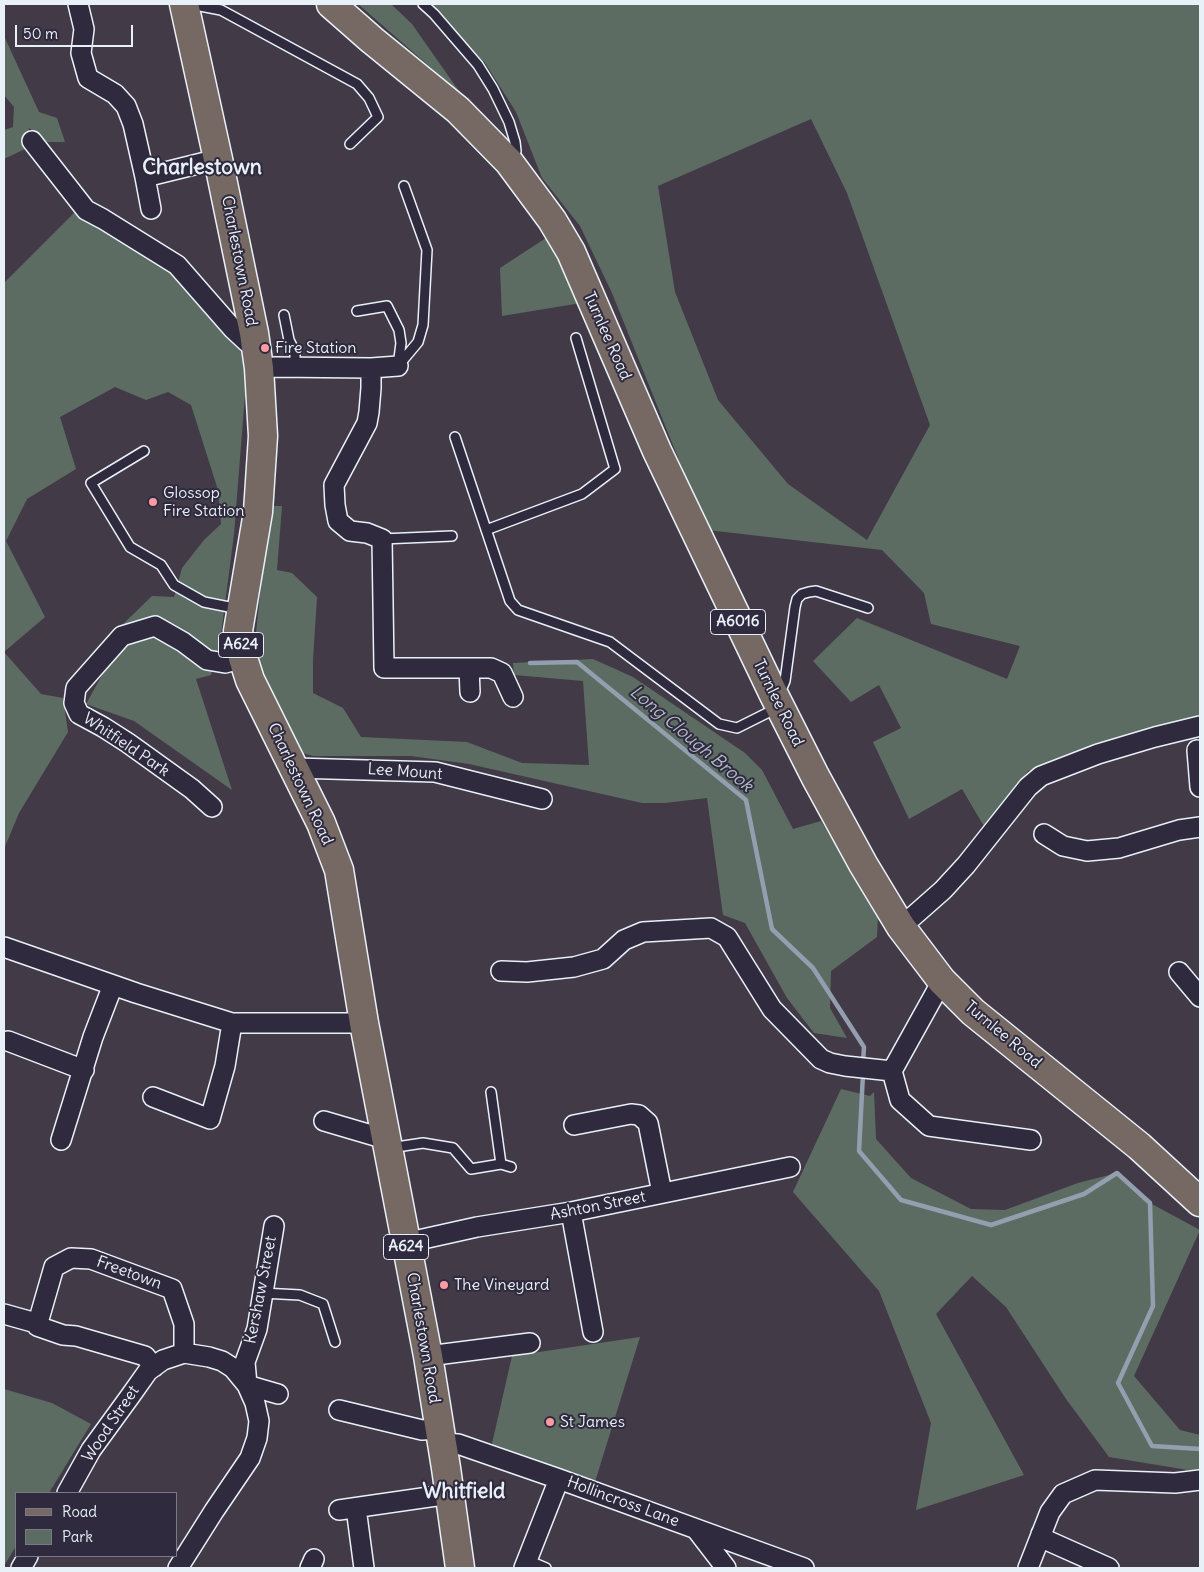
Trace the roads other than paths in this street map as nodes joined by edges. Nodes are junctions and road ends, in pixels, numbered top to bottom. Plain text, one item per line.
1 (78, 4) edge
2 (184, 4) edge
3 (190, 4) edge
4 (331, 4) edge
5 (423, 4) edge
6 (32, 141) dead end
7 (350, 144) dead end
8 (218, 159) junction
9 (509, 162) junction
10 (145, 176) junction
11 (404, 186) dead end
12 (151, 208) dead end
13 (357, 311) dead end
14 (284, 315) dead end
15 (576, 338) dead end
16 (257, 356) junction
17 (398, 366) junction
18 (295, 367) junction
19 (371, 368) junction
20 (455, 437) dead end
21 (144, 451) dead end
22 (486, 530) junction
23 (452, 536) dead end
24 (382, 539) junction
25 (868, 608) dead end
26 (242, 610) junction
27 (243, 658) junction
28 (469, 668) junction
29 (470, 692) dead end
30 (513, 697) dead end
31 (777, 701) junction
32 (1200, 726) edge
33 (1197, 750) dead end
34 (295, 768) junction
35 (1200, 787) edge
36 (542, 799) dead end
37 (212, 807) dead end
38 (1200, 827) edge
39 (1044, 834) dead end
40 (901, 927) junction
41 (4, 947) edge
42 (501, 971) dead end
43 (1179, 972) dead end
44 (942, 981) junction
45 (113, 985) junction
46 (1200, 997) edge
47 (232, 1023) junction
48 (364, 1023) junction
49 (8, 1041) dead end
50 (84, 1070) junction
51 (884, 1070) junction
52 (491, 1092) dead end
53 (153, 1097) dead end
54 (324, 1121) dead end
55 (574, 1125) dead end
56 (62, 1140) dead end
57 (1031, 1140) dead end
58 (387, 1142) junction
59 (501, 1164) junction
60 (511, 1167) dead end
61 (790, 1167) dead end
62 (662, 1193) junction
63 (1200, 1202) edge
64 (571, 1212) junction
65 (274, 1226) dead end
66 (405, 1243) junction
67 (262, 1293) junction
68 (8, 1315) edge
69 (36, 1323) junction
70 (593, 1332) dead end
71 (335, 1342) dead end
72 (530, 1343) dead end
73 (184, 1353) junction
74 (428, 1356) junction
75 (158, 1363) junction
76 (247, 1385) junction
77 (278, 1394) dead end
78 (339, 1410) dead end
79 (440, 1436) junction
80 (558, 1478) junction
81 (1200, 1480) edge
82 (68, 1492) edge
83 (450, 1494) junction
84 (696, 1529) junction
85 (1041, 1534) junction
86 (27, 1557) edge
87 (525, 1564) edge
88 (20, 1568) edge
89 (178, 1568) edge
90 (364, 1568) edge
91 (460, 1568) edge
92 (546, 1568) edge
93 (726, 1568) edge
94 (804, 1568) edge
95 (1028, 1568) edge
96 (1109, 1568) edge

1 - 10 street
2 - 8 main road, Charlestown Road / A624
3 - 7 lane
4 - 9 main road, Turnlee Road / A6016
5 - 9 lane
6 - 16 street
8 - 10 street
8 - 16 main road, Charlestown Road / A624
9 - 31 main road, Turnlee Road / A6016
10 - 12 street
11 - 17 lane
13 - 17 lane
14 - 18 lane
15 - 22 lane
16 - 18 street
16 - 26 main road, Charlestown Road / A624
17 - 19 street
18 - 19 street
19 - 24 street
20 - 22 lane
21 - 26 lane
22 - 31 lane
23 - 24 lane
24 - 28 street
25 - 31 lane
26 - 27 main road, Charlestown Road / A624
27 - 34 main road, Charlestown Road / A624
27 - 37 street, Whitfield Park
28 - 29 street
28 - 30 street
31 - 40 main road, Turnlee Road / A6016
32 - 40 street
33 - 35 street
34 - 36 street, Lee Mount
34 - 48 main road, Charlestown Road / A624
38 - 39 street
40 - 44 main road, Turnlee Road / A6016
41 - 45 street
42 - 51 street
43 - 46 street
44 - 51 street
44 - 63 main road, Turnlee Road / A6016
45 - 47 street
45 - 50 street
47 - 48 street
47 - 53 street
48 - 58 main road, Charlestown Road / A624
49 - 50 street
50 - 56 street
51 - 57 street
52 - 59 lane
54 - 58 street
55 - 62 street
58 - 59 lane
58 - 66 main road, Charlestown Road / A624
59 - 60 lane
61 - 62 street, Ashton Street
62 - 64 street, Ashton Street
64 - 66 street, Ashton Street
64 - 70 street
65 - 67 street, Kershaw Street
66 - 74 main road, Charlestown Road / A624
67 - 71 lane
67 - 76 street, Kershaw Street
68 - 69 street
69 - 73 street, Freetown
69 - 75 street
72 - 74 street
73 - 75 street
73 - 76 street
74 - 79 main road, Charlestown Road / A624
75 - 82 street, Wood Street
76 - 77 street
76 - 89 street, Kershaw Street
78 - 79 street
79 - 80 street, Hollincross Lane
79 - 83 main road, Charlestown Road / A624
80 - 84 street, Hollincross Lane
80 - 87 street
81 - 85 street
83 - 90 street
83 - 91 main road, Charlestown Road / A624
84 - 93 street
84 - 94 street, Hollincross Lane
85 - 95 street
85 - 96 street
86 - 88 street
87 - 92 lane

